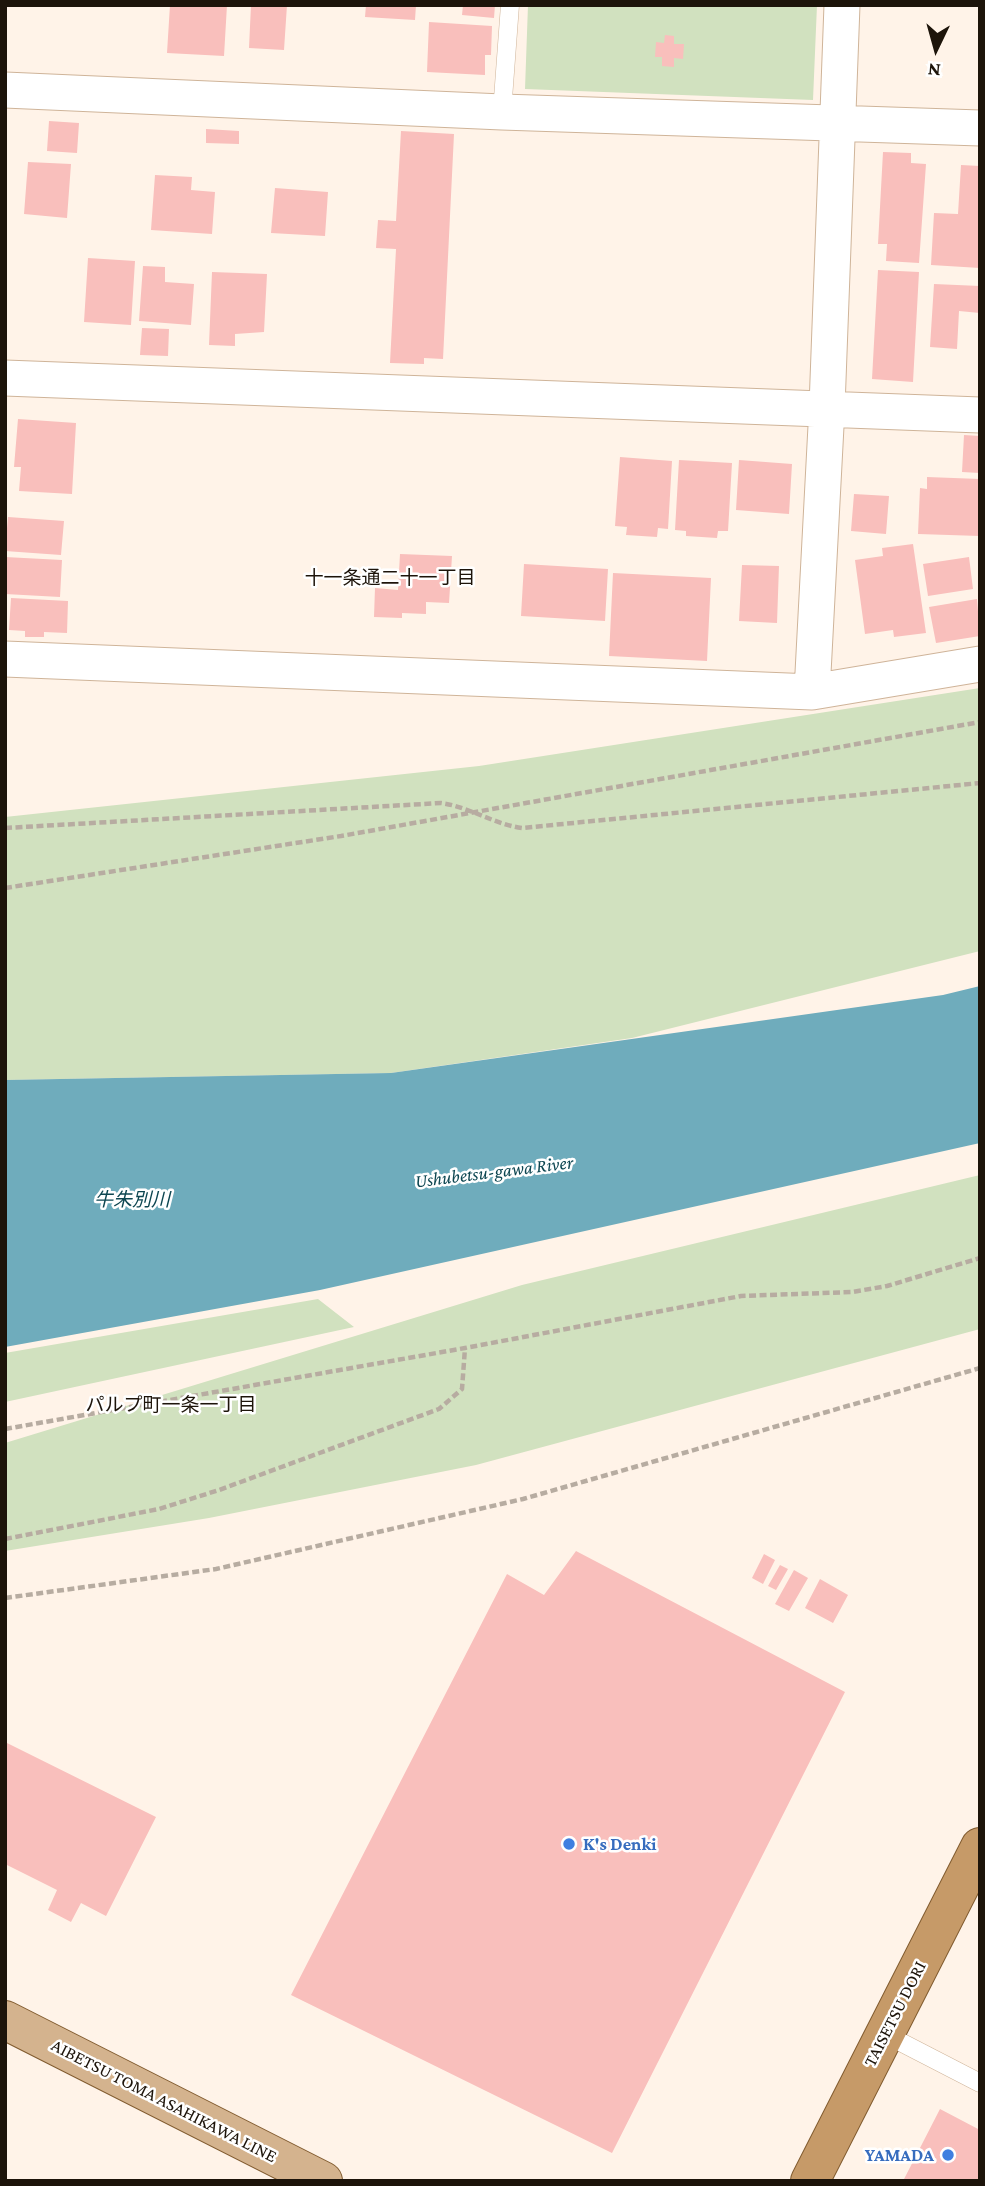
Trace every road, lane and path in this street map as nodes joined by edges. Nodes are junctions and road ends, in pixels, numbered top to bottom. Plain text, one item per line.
1 (510, 5) edge
2 (842, 5) edge
3 (5, 90) edge
4 (502, 112) junction
5 (838, 122) junction
6 (980, 128) edge
7 (5, 379) edge
8 (827, 407) junction
9 (980, 415) edge
10 (5, 659) edge
11 (980, 664) edge
12 (811, 692) junction
13 (980, 722) edge
14 (980, 783) edge
15 (475, 811) junction
16 (5, 828) edge
17 (5, 888) edge
18 (980, 1258) edge
19 (465, 1348) junction
20 (980, 1368) edge
21 (5, 1429) edge
22 (5, 1539) edge
23 (5, 1598) edge
24 (980, 1847) edge
25 (5, 2021) edge
26 (885, 2034) junction
27 (980, 2082) edge
28 (323, 2181) edge
29 (810, 2181) edge

1 - 4 lane
2 - 5 street
3 - 4 street
4 - 5 street
5 - 6 street
5 - 8 street
7 - 8 street
8 - 9 street
8 - 12 street
10 - 12 street
11 - 12 street
13 - 15 path
14 - 15 path
15 - 16 path
15 - 17 path
18 - 19 path
19 - 21 path
19 - 22 path
20 - 23 path
24 - 26 highway, TAISETSU DORI
25 - 28 main road, AIBETSU TOMA ASAHIKAWA LINE
26 - 27 lane
26 - 29 highway, TAISETSU DORI

